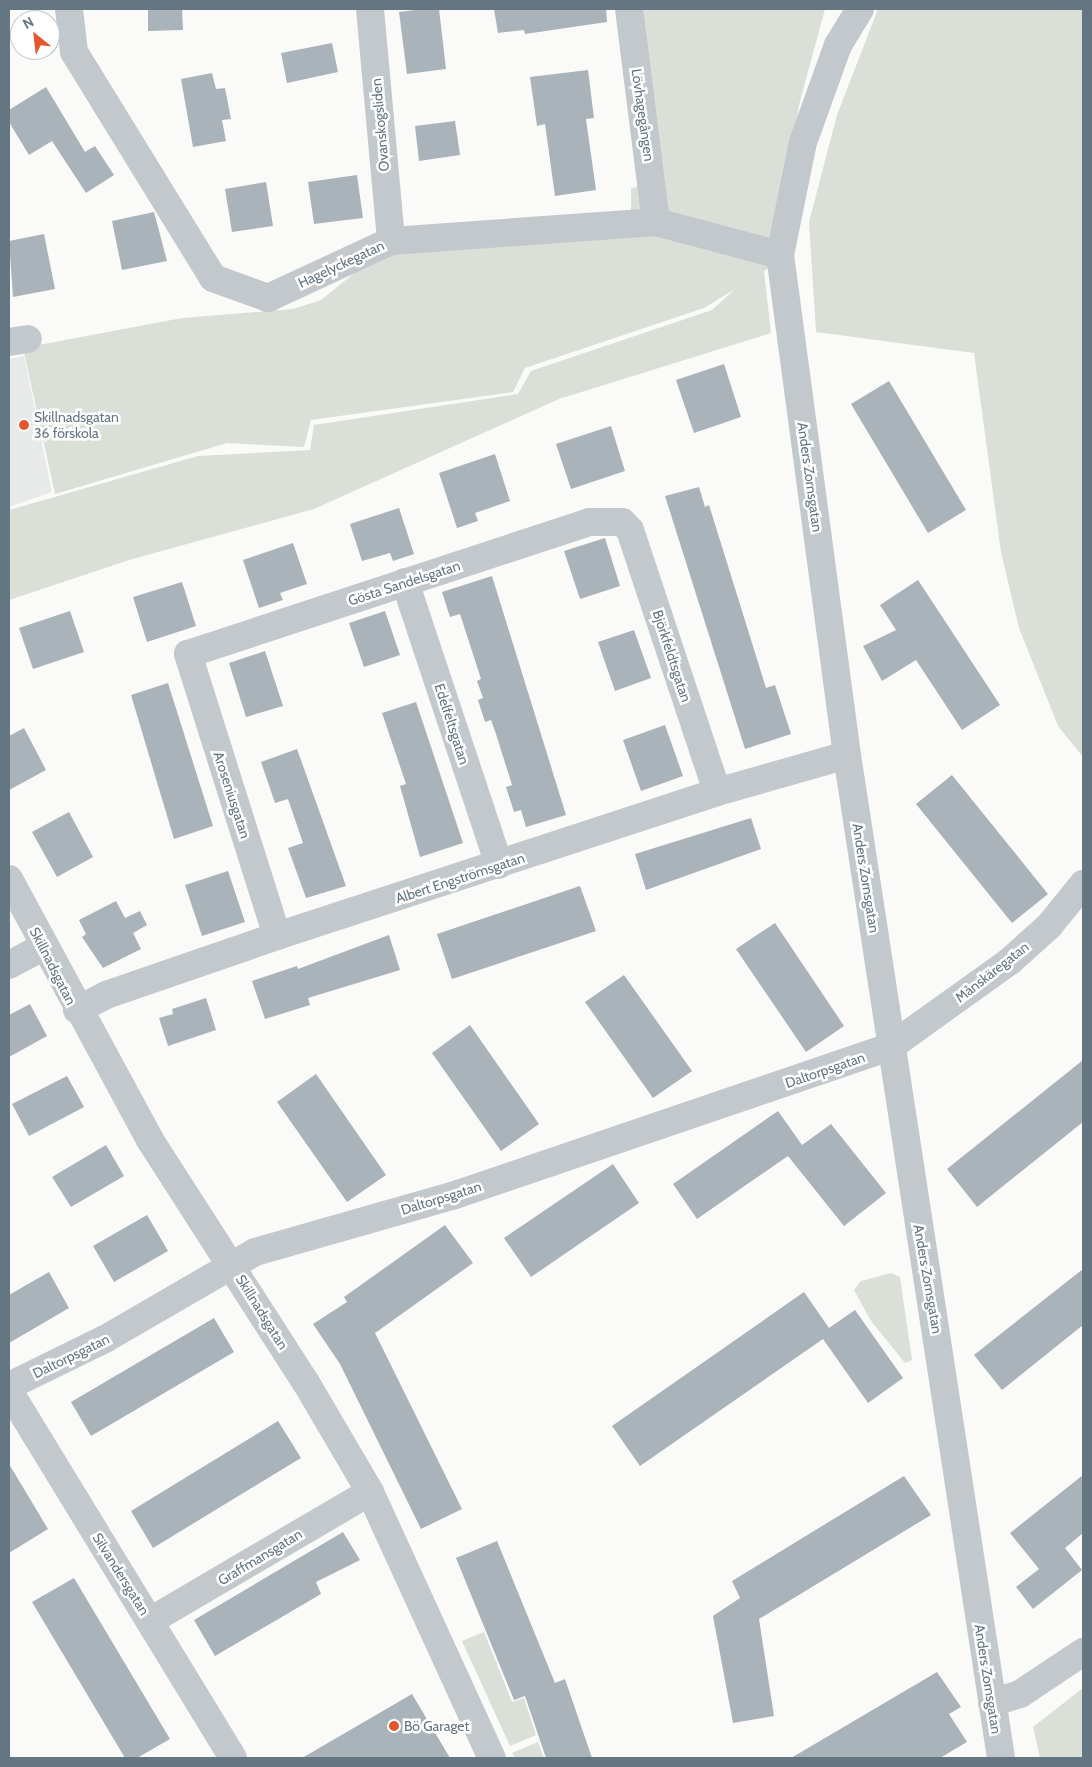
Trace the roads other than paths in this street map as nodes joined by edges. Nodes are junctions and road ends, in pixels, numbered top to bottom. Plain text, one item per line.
1 (69, 9) edge
2 (370, 9) edge
3 (629, 9) edge
4 (860, 9) edge
5 (656, 222) junction
6 (391, 241) junction
7 (780, 255) junction
8 (622, 522) joint
9 (405, 582) junction
10 (188, 654) joint
11 (847, 755) junction
12 (717, 792) junction
13 (499, 865) junction
14 (9, 879) edge
15 (1083, 884) edge
16 (277, 936) junction
17 (43, 947) junction
18 (9, 965) edge
19 (76, 1010) junction
20 (890, 1047) junction
21 (233, 1266) junction
22 (9, 1386) edge
23 (9, 1391) edge
24 (370, 1492) junction
25 (150, 1621) junction
26 (1083, 1652) edge
27 (992, 1703) junction
28 (233, 1758) edge
29 (492, 1758) edge
30 (1001, 1758) edge

1 - 6 street, Hagelyckegatan
2 - 6 street, Ovanskogsliden
3 - 5 street, Lövhagegången
4 - 7 street, Anders Zornsgatan
5 - 6 street, Hagelyckegatan
5 - 7 street, Hagelyckegatan
7 - 11 street, Anders Zornsgatan
8 - 9 street, Gösta Sandelsgatan
8 - 12 street, Björkfeldtsgatan
9 - 10 street, Gösta Sandelsgatan
9 - 13 street, Edelfeltsgatan
10 - 16 street, Aroseniusgatan
11 - 12 street, Albert Engströmsgatan
11 - 20 street, Anders Zornsgatan
12 - 13 street, Albert Engströmsgatan
13 - 16 street, Albert Engströmsgatan
14 - 17 street, Skillnadsgatan
15 - 20 street, Månskäregatan
16 - 19 street, Albert Engströmsgatan
17 - 18 street
17 - 19 street, Skillnadsgatan
19 - 21 street, Skillnadsgatan
20 - 21 street, Daltorpsgatan
20 - 27 street, Anders Zornsgatan
21 - 22 street, Daltorpsgatan
21 - 24 street, Skillnadsgatan
23 - 25 street, Silvandersgatan
24 - 25 street, Graffmansgatan
24 - 29 street, Skillnadsgatan
25 - 28 street, Silvandersgatan
26 - 27 street
27 - 30 street, Anders Zornsgatan

